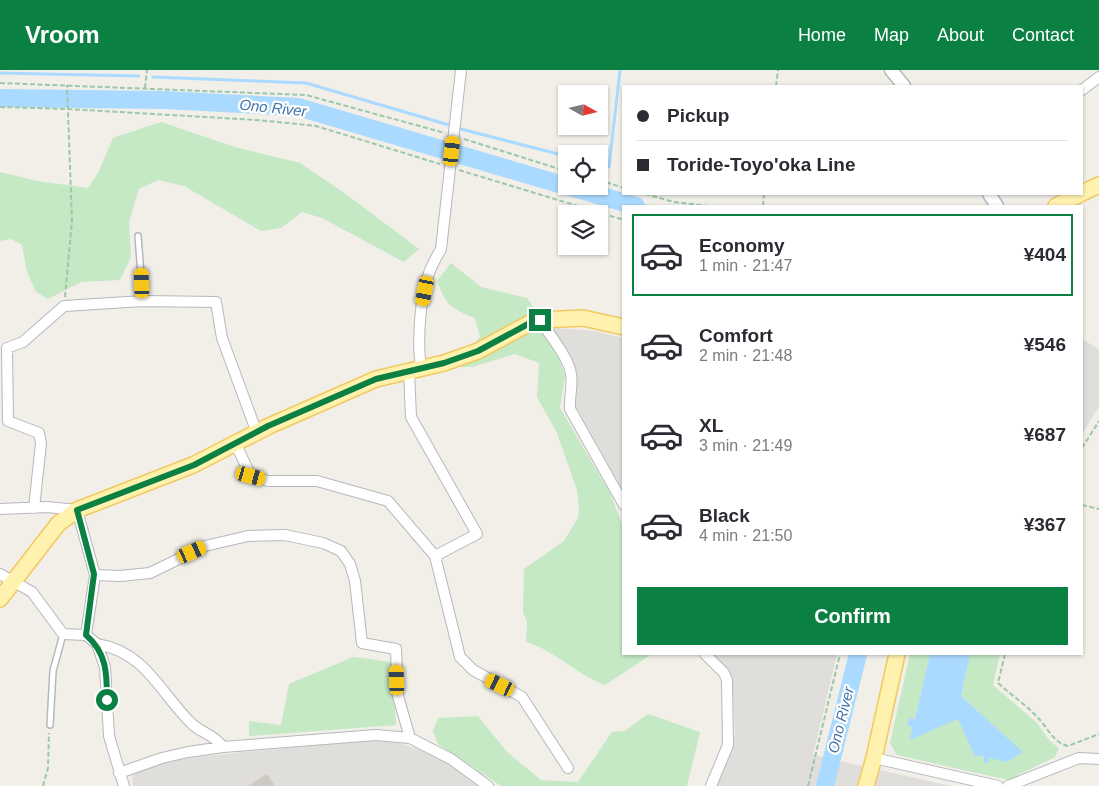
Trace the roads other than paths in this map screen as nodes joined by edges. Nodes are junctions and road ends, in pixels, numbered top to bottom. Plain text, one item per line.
1 (461, 70) edge
2 (891, 70) edge
3 (1099, 77) edge
4 (903, 85) edge
5 (1083, 89) edge
6 (1099, 185) edge
7 (1083, 192) edge
8 (1077, 195) edge
9 (1058, 205) edge
10 (138, 236) dead end
11 (143, 301) junction
12 (540, 320) junction
13 (622, 327) edge
14 (4, 348) edge
15 (415, 369) junction
16 (257, 433) junction
17 (236, 445) junction
18 (622, 501) edge
19 (34, 508) junction
20 (0, 510) edge
21 (77, 510) junction
22 (434, 556) junction
23 (0, 574) edge
24 (94, 574) junction
25 (14, 582) junction
26 (0, 599) edge
27 (63, 634) junction
28 (86, 635) junction
29 (97, 644) junction
30 (707, 655) edge
31 (897, 655) edge
32 (50, 725) road end
33 (410, 738) junction
34 (223, 748) junction
35 (874, 758) junction
36 (1099, 759) edge
37 (568, 768) dead end
38 (119, 773) junction
39 (124, 786) edge
40 (488, 786) edge
41 (711, 786) edge
42 (866, 786) edge
43 (998, 786) edge
44 (1008, 786) edge

1 - 15 street
2 - 4 street
3 - 5 street
6 - 7 main road
8 - 9 main road
10 - 11 lane
11 - 14 street
11 - 16 street
12 - 13 main road
12 - 15 main road
12 - 18 street
14 - 19 street
15 - 16 main road
15 - 22 street
16 - 17 main road
17 - 21 main road
17 - 22 street
19 - 20 street
19 - 21 street
21 - 24 street
21 - 25 main road
22 - 37 street
23 - 25 street
24 - 28 street
24 - 33 street
25 - 26 main road
25 - 27 street
27 - 28 street
27 - 32 lane
28 - 29 street
29 - 34 street
29 - 38 street
30 - 41 street
31 - 35 main road
33 - 34 street
33 - 40 street
34 - 38 street
35 - 42 main road
35 - 43 street
36 - 44 street
38 - 39 street

